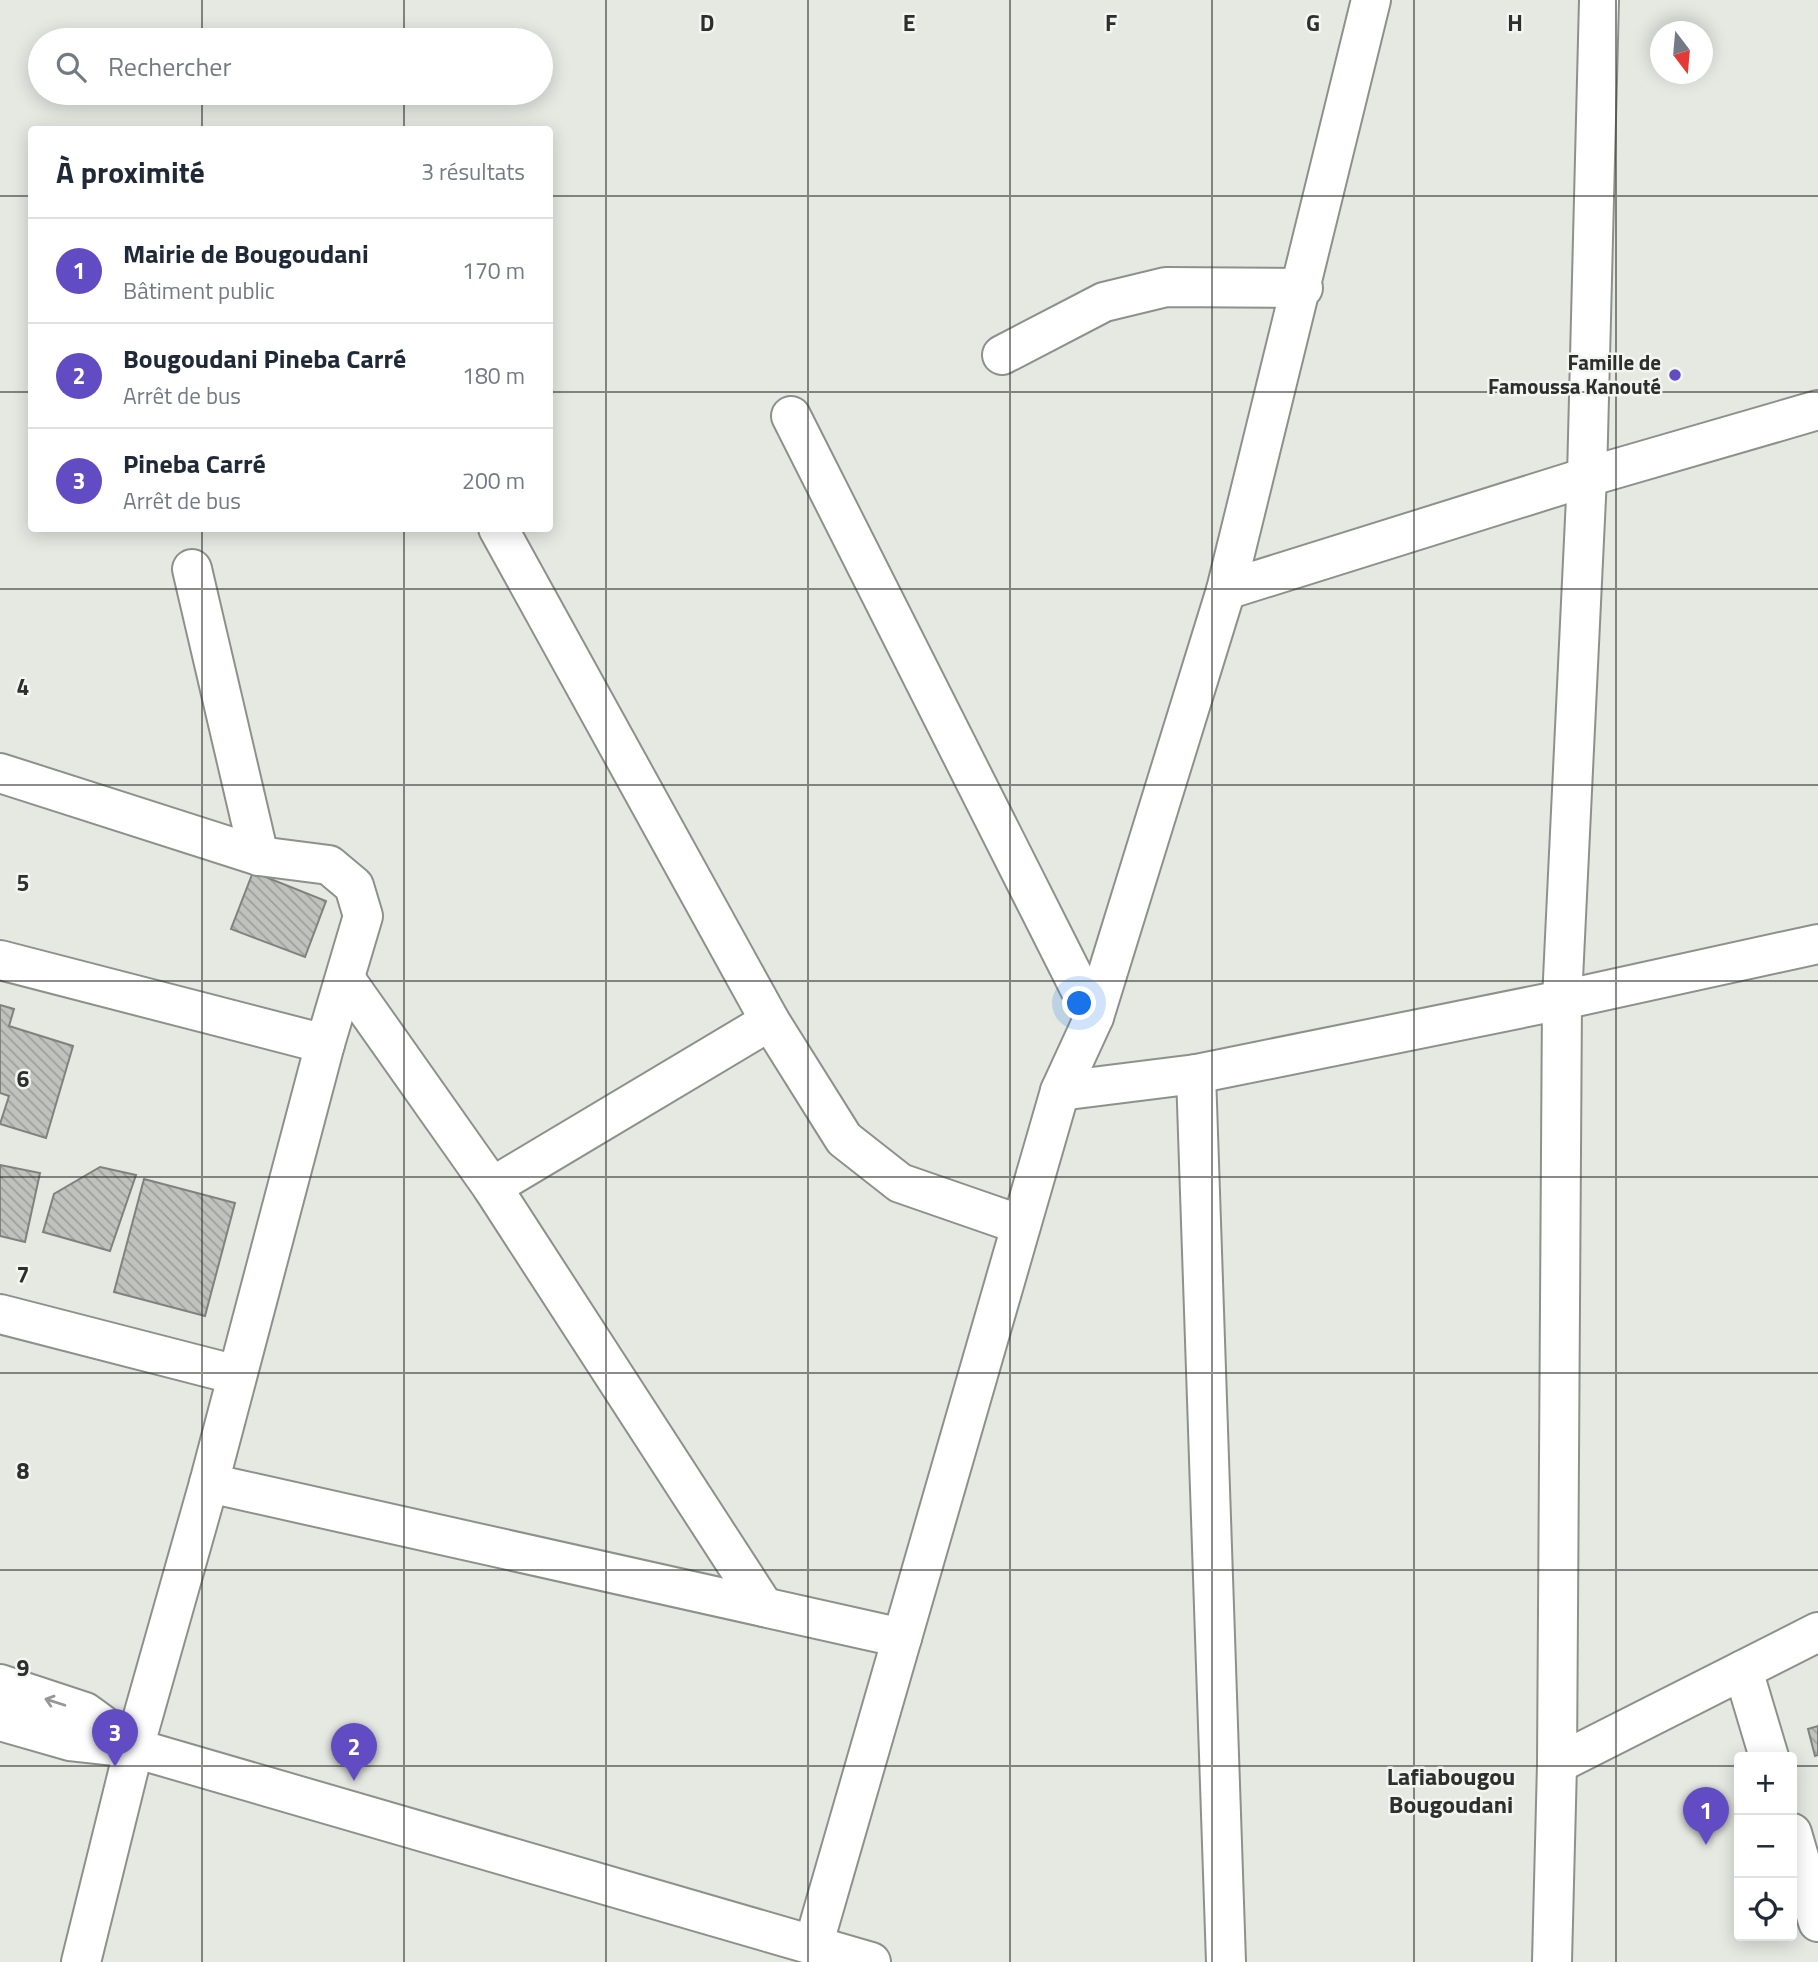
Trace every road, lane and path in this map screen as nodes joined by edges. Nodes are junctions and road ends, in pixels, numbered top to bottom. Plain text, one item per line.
1 (1371, 0) edge
2 (1599, 0) edge
3 (1303, 288) junction
4 (1002, 355) dead end
5 (1818, 410) edge
6 (791, 416) dead end
7 (1587, 477) junction
8 (500, 532) edge
9 (192, 569) dead end
10 (1226, 590) junction
11 (0, 773) edge
12 (259, 856) junction
13 (1818, 944) edge
14 (0, 960) edge
15 (346, 980) junction
16 (1562, 1000) junction
17 (1094, 1017) junction
18 (770, 1021) junction
19 (325, 1044) junction
20 (1196, 1074) junction
21 (1060, 1091) junction
22 (492, 1187) junction
23 (1021, 1225) junction
24 (0, 1314) edge
25 (237, 1375) junction
26 (209, 1483) junction
27 (764, 1607) junction
28 (1818, 1632) edge
29 (902, 1638) junction
30 (1744, 1670) junction
31 (0, 1684) edge
32 (0, 1721) edge
33 (134, 1748) junction
34 (1768, 1752) edge
35 (1557, 1765) junction
36 (1797, 1850) edge
37 (1818, 1922) edge
38 (813, 1946) junction
39 (81, 1962) edge
40 (871, 1962) edge
41 (1226, 1962) edge
42 (1552, 1962) edge

1 - 3 street
2 - 7 street
3 - 4 street
3 - 10 street
5 - 7 street
6 - 17 street
7 - 10 street
7 - 16 street
8 - 18 street
9 - 12 street
10 - 17 street
11 - 12 street
12 - 15 street
13 - 16 street
14 - 19 street
15 - 19 street
15 - 22 street
16 - 20 street
16 - 35 street
17 - 21 street
18 - 22 street
18 - 23 street
19 - 25 street
20 - 21 street
20 - 41 street
21 - 23 street
22 - 27 street
23 - 29 street
24 - 25 street
25 - 26 street
26 - 27 street
26 - 33 street
27 - 29 street
28 - 30 street
29 - 38 street
30 - 34 street
30 - 35 street
33 -> 31 street
32 - 33 street
33 - 38 street
33 - 39 street
35 - 42 street
36 - 37 street
38 - 40 street

